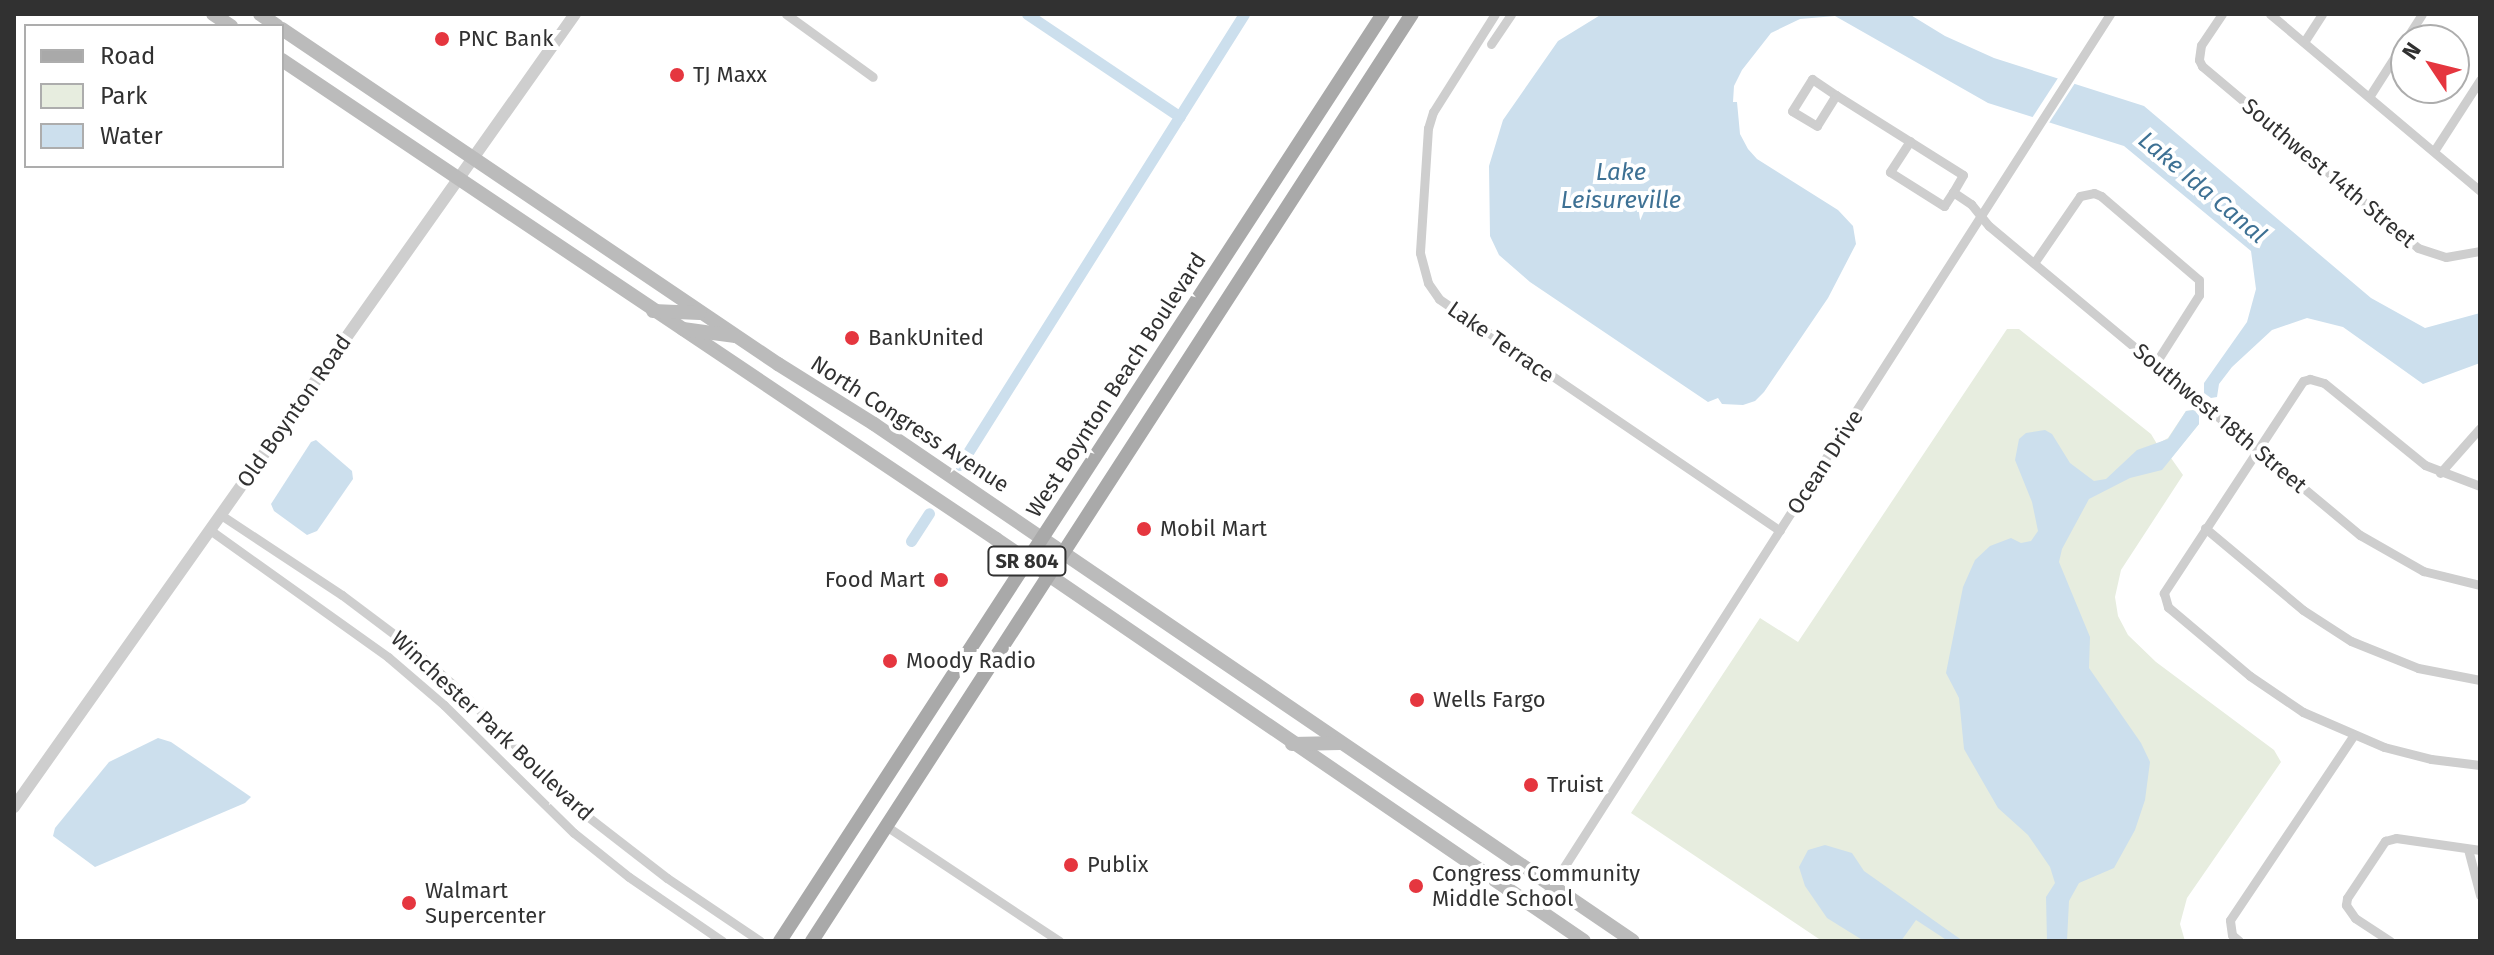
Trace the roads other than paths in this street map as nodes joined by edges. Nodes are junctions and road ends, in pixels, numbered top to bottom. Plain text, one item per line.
1 (575, 14) edge
2 (786, 14) edge
3 (1383, 14) edge
4 (1412, 14) edge
5 (1495, 14) edge
6 (1511, 14) edge
7 (2110, 14) edge
8 (2222, 14) edge
9 (2270, 14) edge
10 (2322, 14) edge
11 (2422, 14) edge
12 (284, 31) edge
13 (2304, 42) junction
14 (1491, 44) dead end
15 (284, 61) edge
16 (873, 77) dead end
17 (2480, 80) edge
18 (1836, 95) junction
19 (2369, 97) junction
20 (1910, 141) junction
21 (2434, 151) junction
22 (473, 158) junction
23 (458, 179) junction
24 (2480, 191) edge
25 (1953, 192) junction
26 (1980, 216) junction
27 (1242, 232) junction
28 (2480, 251) edge
29 (2034, 263) junction
30 (1220, 266) junction
31 (1247, 268) junction
32 (1227, 301) junction
33 (653, 311) junction
34 (703, 314) junction
35 (679, 328) junction
36 (738, 337) junction
37 (2155, 364) junction
38 (2480, 428) edge
39 (2256, 448) junction
40 (2440, 473) junction
41 (2480, 486) edge
42 (221, 515) junction
43 (2205, 528) junction
44 (210, 530) junction
45 (1780, 531) junction
46 (1042, 538) junction
47 (1064, 552) junction
48 (1026, 561) junction
49 (1048, 577) junction
50 (2480, 585) edge
51 (2480, 680) edge
52 (1297, 714) junction
53 (1261, 723) junction
54 (2353, 736) junction
55 (1340, 743) junction
56 (1291, 744) junction
57 (2480, 765) edge
58 (14, 807) edge
59 (886, 826) junction
60 (2468, 849) junction
61 (2480, 850) edge
62 (1551, 886) junction
63 (2480, 895) edge
64 (1537, 909) junction
65 (722, 941) edge
66 (760, 941) edge
67 (780, 941) edge
68 (812, 941) edge
69 (1059, 941) edge
70 (1584, 941) edge
71 (1633, 941) edge
72 (2239, 941) edge
73 (2390, 941) edge

1 - 22 street, Old Boynton Road
2 - 16 street
3 - 27 main road, West Boynton Beach Boulevard / SR 804
4 - 31 main road, SR 804
5 - 45 street, Lake Terrace
6 - 14 street
7 - 26 street, Ocean Drive
8 - 28 street, Southwest 14th Street
9 - 13 street
10 - 13 street
11 - 19 street
12 - 22 main road, North Congress Avenue
13 - 19 street
15 - 23 main road
17 - 21 street
18 - 18 street
18 - 20 street
19 - 21 street
20 - 25 street
20 - 25 street
21 - 24 street
22 - 23 street, Old Boynton Road
22 - 34 main road, North Congress Avenue
23 - 33 main road
23 - 42 street, Old Boynton Road
25 - 26 street, Southwest 18th Street
26 - 29 street, Southwest 18th Street
26 - 45 street, Ocean Drive
27 - 30 main road, West Boynton Beach Boulevard / SR 804
27 - 31 main road
29 - 37 street, Southwest 18th Street
29 - 37 street
30 - 32 main road
30 - 46 main road, West Boynton Beach Boulevard / SR 804
31 - 32 main road, SR 804
32 - 47 main road, SR 804
33 - 34 main road
33 - 35 main road
34 - 36 main road, North Congress Avenue
35 - 36 main road
35 - 48 main road
36 - 46 main road, North Congress Avenue
37 - 39 street, Southwest 18th Street
38 - 40 street
39 - 40 street
39 - 43 street
39 - 50 street, Southwest 18th Street
40 - 41 street
42 - 44 street, Old Boynton Road
42 - 66 street, Winchester Park Boulevard
43 - 51 street
43 - 54 street
44 - 58 street, Old Boynton Road
44 - 65 street, Winchester Park Boulevard
45 - 62 street, Ocean Drive
46 - 47 main road, North Congress Avenue
46 - 48 main road, West Boynton Beach Boulevard / SR 804
47 - 49 main road, SR 804
47 - 52 main road, North Congress Avenue
48 - 49 main road
48 - 67 main road, West Boynton Beach Boulevard / SR 804
49 - 53 main road
49 - 59 main road, SR 804
52 - 53 main road
52 - 55 main road, North Congress Avenue
53 - 56 main road
54 - 57 street
54 - 72 street
55 - 56 main road
55 - 62 main road, North Congress Avenue
56 - 64 main road
59 - 68 main road, SR 804
59 - 69 street
60 - 61 street
60 - 63 street
60 - 73 street
62 - 64 street, Ocean Drive
62 - 71 main road, North Congress Avenue
64 - 70 main road

